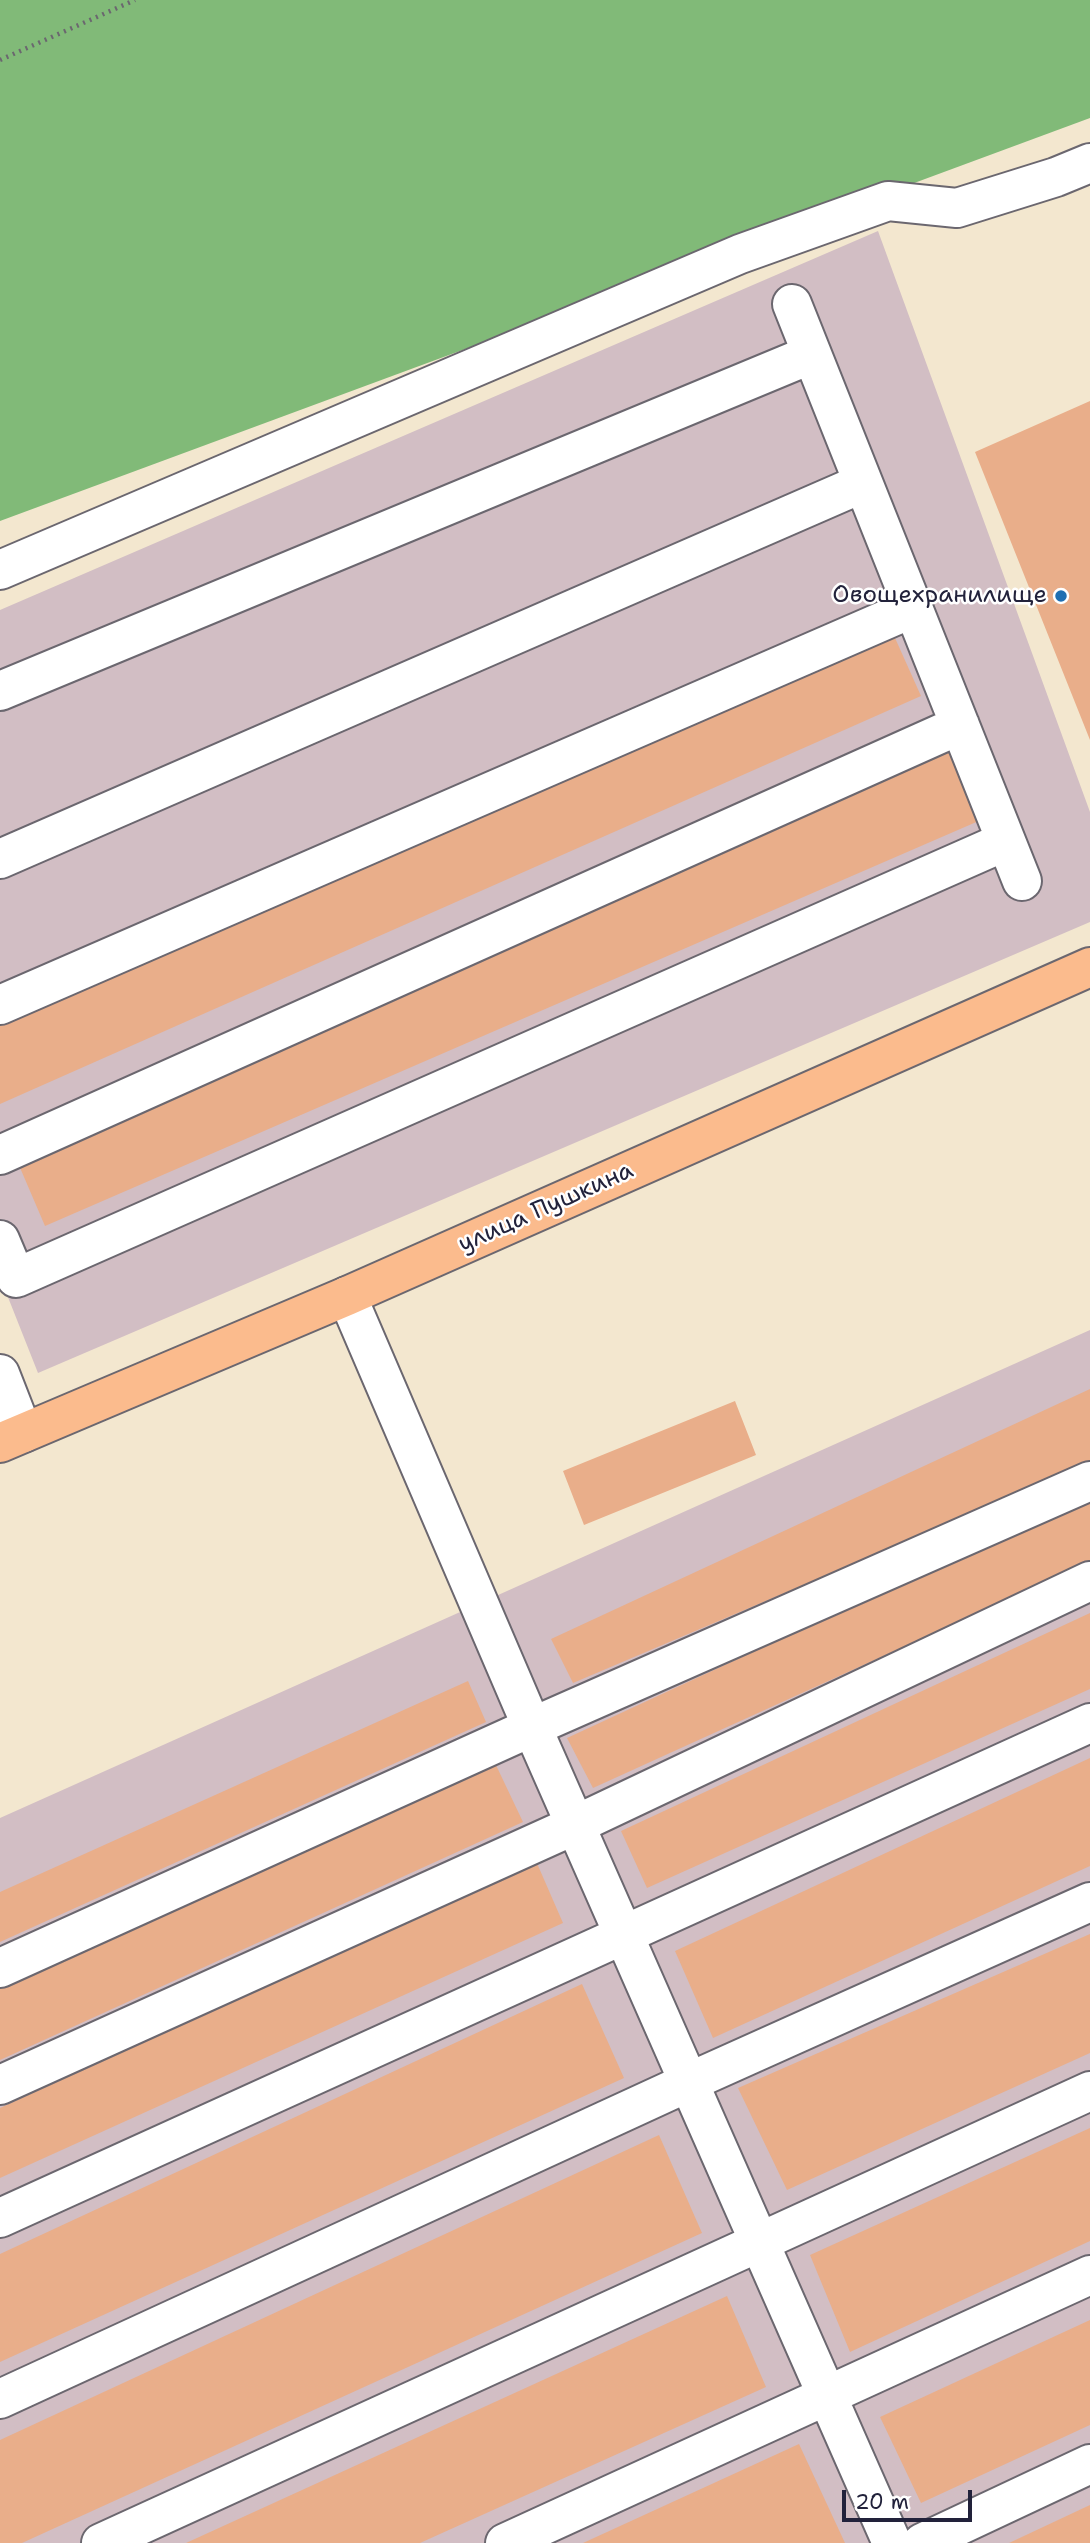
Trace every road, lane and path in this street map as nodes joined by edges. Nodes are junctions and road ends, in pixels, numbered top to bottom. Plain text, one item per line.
1 (135, 0) edge
2 (0, 60) edge
3 (1090, 163) edge
4 (792, 304) dead end
5 (812, 354) junction
6 (863, 483) junction
7 (0, 570) edge
8 (913, 608) junction
9 (0, 691) edge
10 (960, 725) junction
11 (1006, 841) junction
12 (0, 859) edge
13 (1021, 881) dead end
14 (1090, 967) edge
15 (0, 1005) edge
16 (0, 1155) edge
17 (0, 1240) edge
18 (347, 1296) junction
19 (0, 1374) edge
20 (11, 1438) edge
21 (1090, 1481) edge
22 (1090, 1581) edge
23 (1090, 1723) edge
24 (533, 1727) junction
25 (575, 1825) junction
26 (1090, 1902) edge
27 (624, 1936) junction
28 (0, 1968) edge
29 (689, 2082) junction
30 (0, 2085) edge
31 (1090, 2091) edge
32 (0, 2218) edge
33 (759, 2241) junction
34 (1090, 2275) edge
35 (827, 2396) junction
36 (0, 2399) edge
37 (1090, 2464) edge
38 (101, 2543) edge
39 (505, 2543) edge
40 (892, 2543) edge
41 (922, 2543) edge

1 - 2 path
3 - 7 street
4 - 5 street
5 - 6 street
5 - 9 street
6 - 8 street
6 - 12 street
8 - 10 street
8 - 15 street
10 - 11 street
10 - 16 street
11 - 13 street
11 - 17 street
14 - 18 main road, улица Пушкина
18 - 20 main road, улица Пушкина
18 - 24 street
19 - 20 street
21 - 24 street
22 - 25 street
23 - 27 street
24 - 25 street
24 - 28 street
25 - 27 street
25 - 30 street
26 - 29 street
27 - 29 street
27 - 32 street
29 - 33 street
29 - 36 street
31 - 33 street
33 - 35 street
33 - 38 street
34 - 35 street
35 - 39 street
35 - 40 street
37 - 41 street

